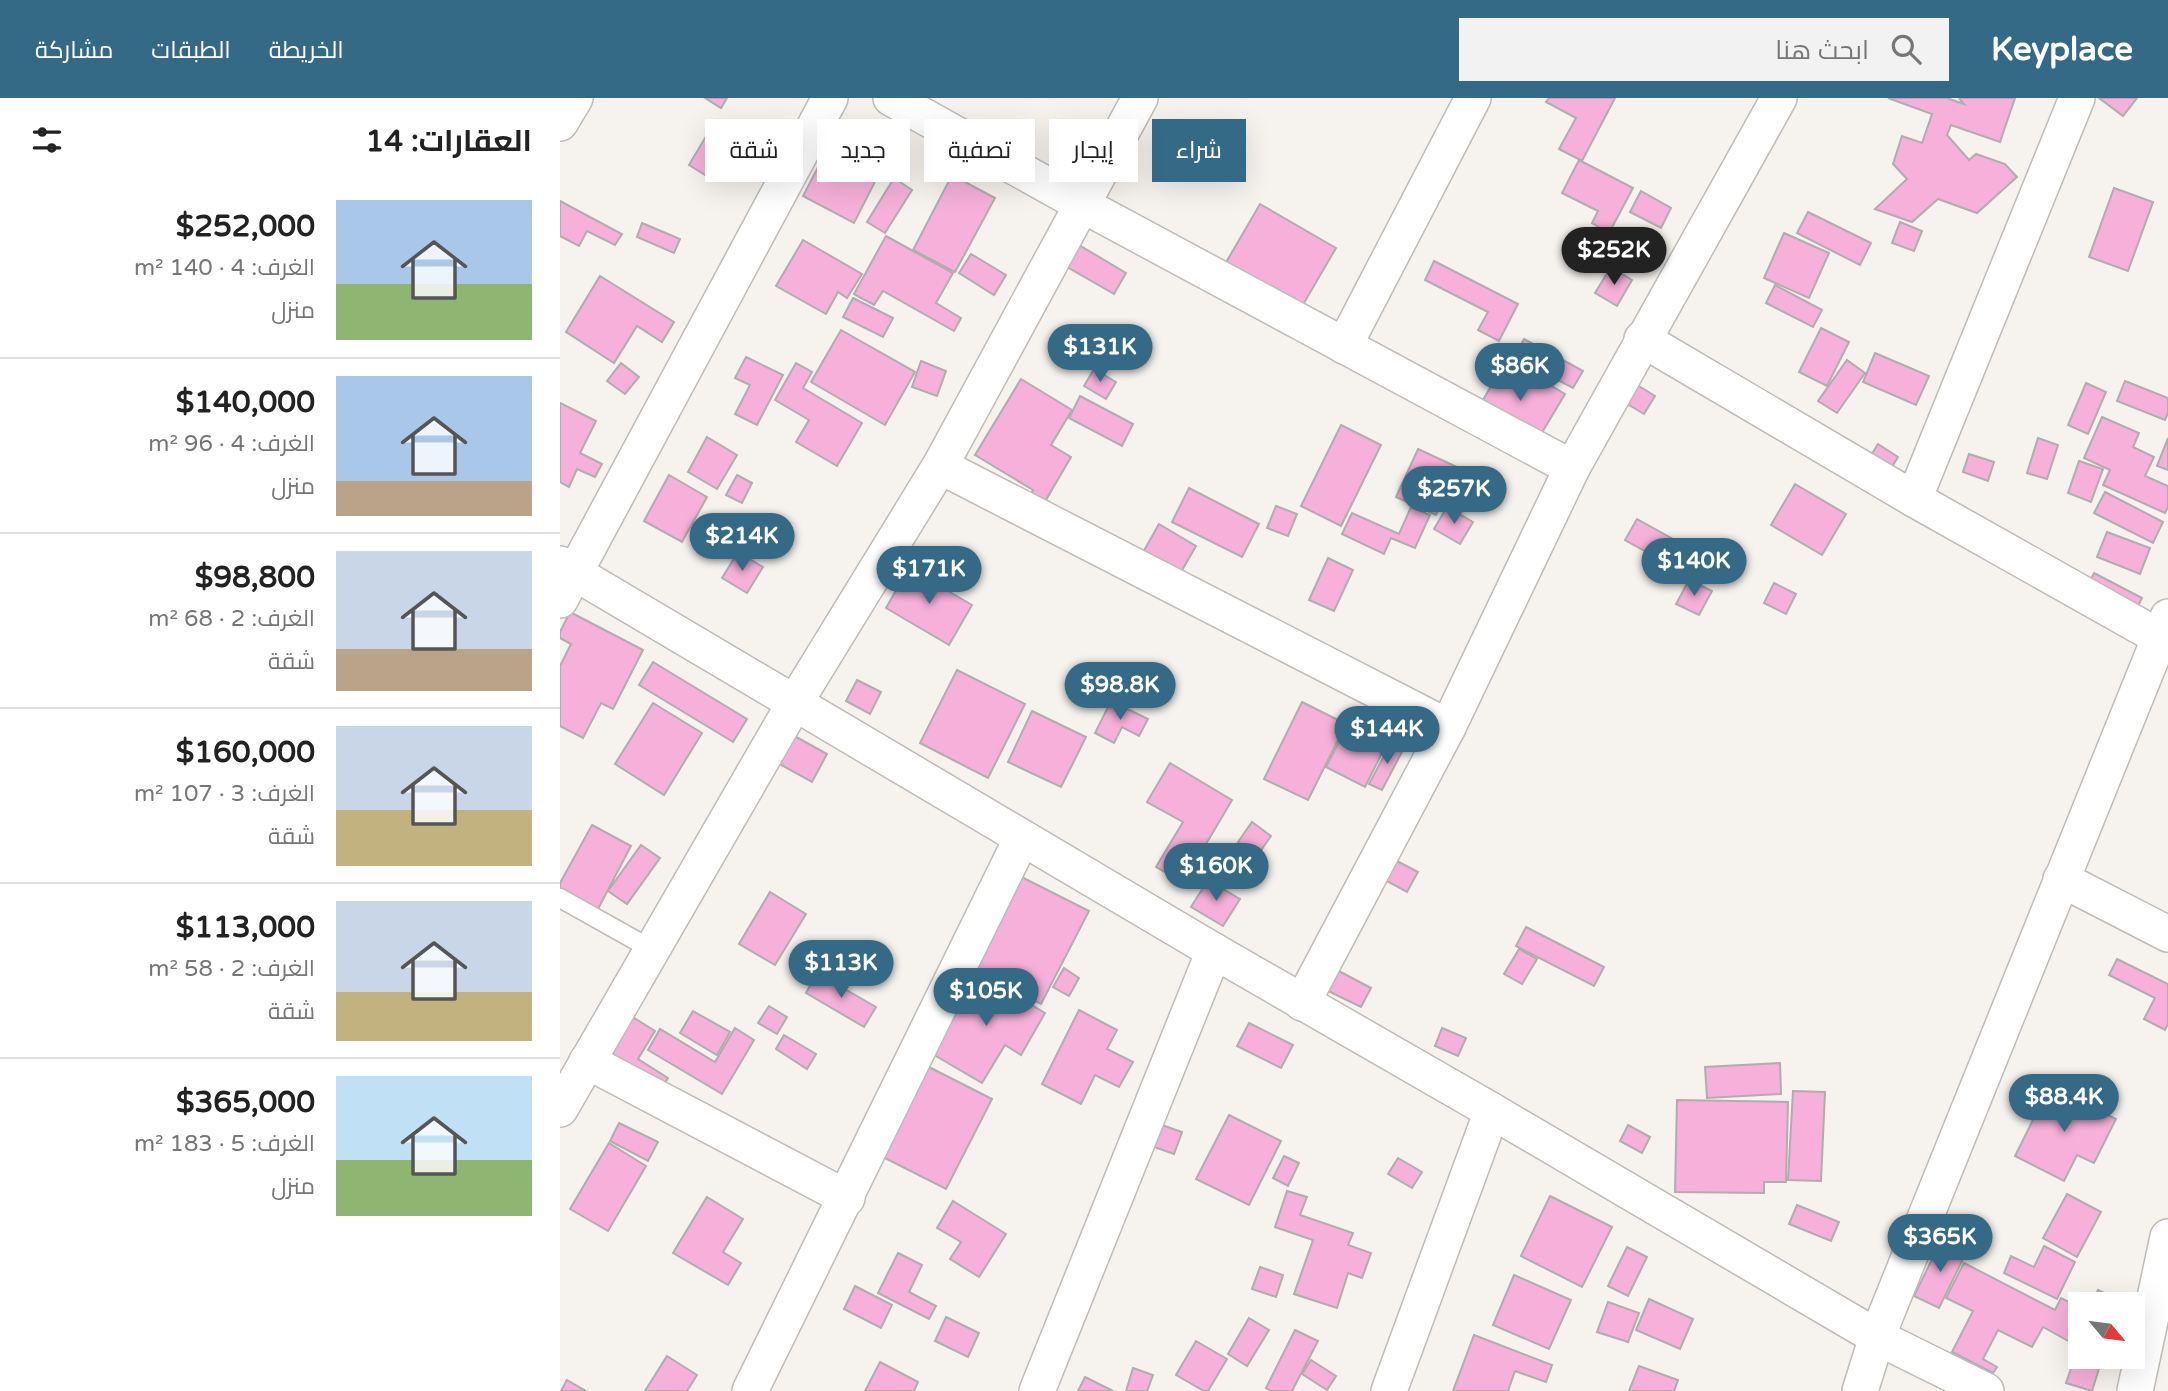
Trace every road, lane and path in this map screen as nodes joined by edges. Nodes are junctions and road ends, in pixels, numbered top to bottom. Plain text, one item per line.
1 (575, 98) edge
2 (830, 98) edge
3 (891, 98) edge
4 (1140, 98) edge
5 (1473, 98) edge
6 (1779, 98) edge
7 (2077, 98) edge
8 (560, 123) edge
9 (1081, 204) junction
10 (1643, 339) junction
11 (1344, 346) junction
12 (940, 466) junction
13 (1572, 468) junction
14 (1914, 499) junction
15 (565, 579) edge
16 (2165, 632) edge
17 (794, 704) junction
18 (1448, 727) junction
19 (1022, 838) junction
20 (2061, 879) junction
21 (560, 898) edge
22 (2168, 934) edge
23 (651, 949) junction
24 (1214, 951) junction
25 (1302, 1003) junction
26 (587, 1061) junction
27 (560, 1109) edge
28 (1492, 1111) junction
29 (847, 1198) junction
30 (2168, 1237) edge
31 (1877, 1337) junction
32 (750, 1391) edge
33 (1037, 1391) edge
34 (1390, 1391) edge
35 (1860, 1391) edge
36 (1986, 1391) edge
37 (2136, 1391) edge

1 - 8 street
2 - 15 street
3 - 9 street
4 - 9 street
5 - 11 street
6 - 10 street
7 - 14 street
9 - 11 street
9 - 12 street
10 - 13 street
10 - 14 street
11 - 13 street
12 - 17 street
12 - 18 street
13 - 18 street
14 - 16 street
15 - 17 street
16 - 20 street
17 - 19 street
17 - 23 street
18 - 25 street
19 - 24 street
19 - 29 street
20 - 22 street
20 - 31 street
21 - 23 lane
23 - 26 street
24 - 25 street
24 - 33 street
25 - 28 street
26 - 27 street
26 - 29 street
28 - 31 street
28 - 34 street
29 - 32 street
30 - 37 street
31 - 35 street
31 - 36 street

